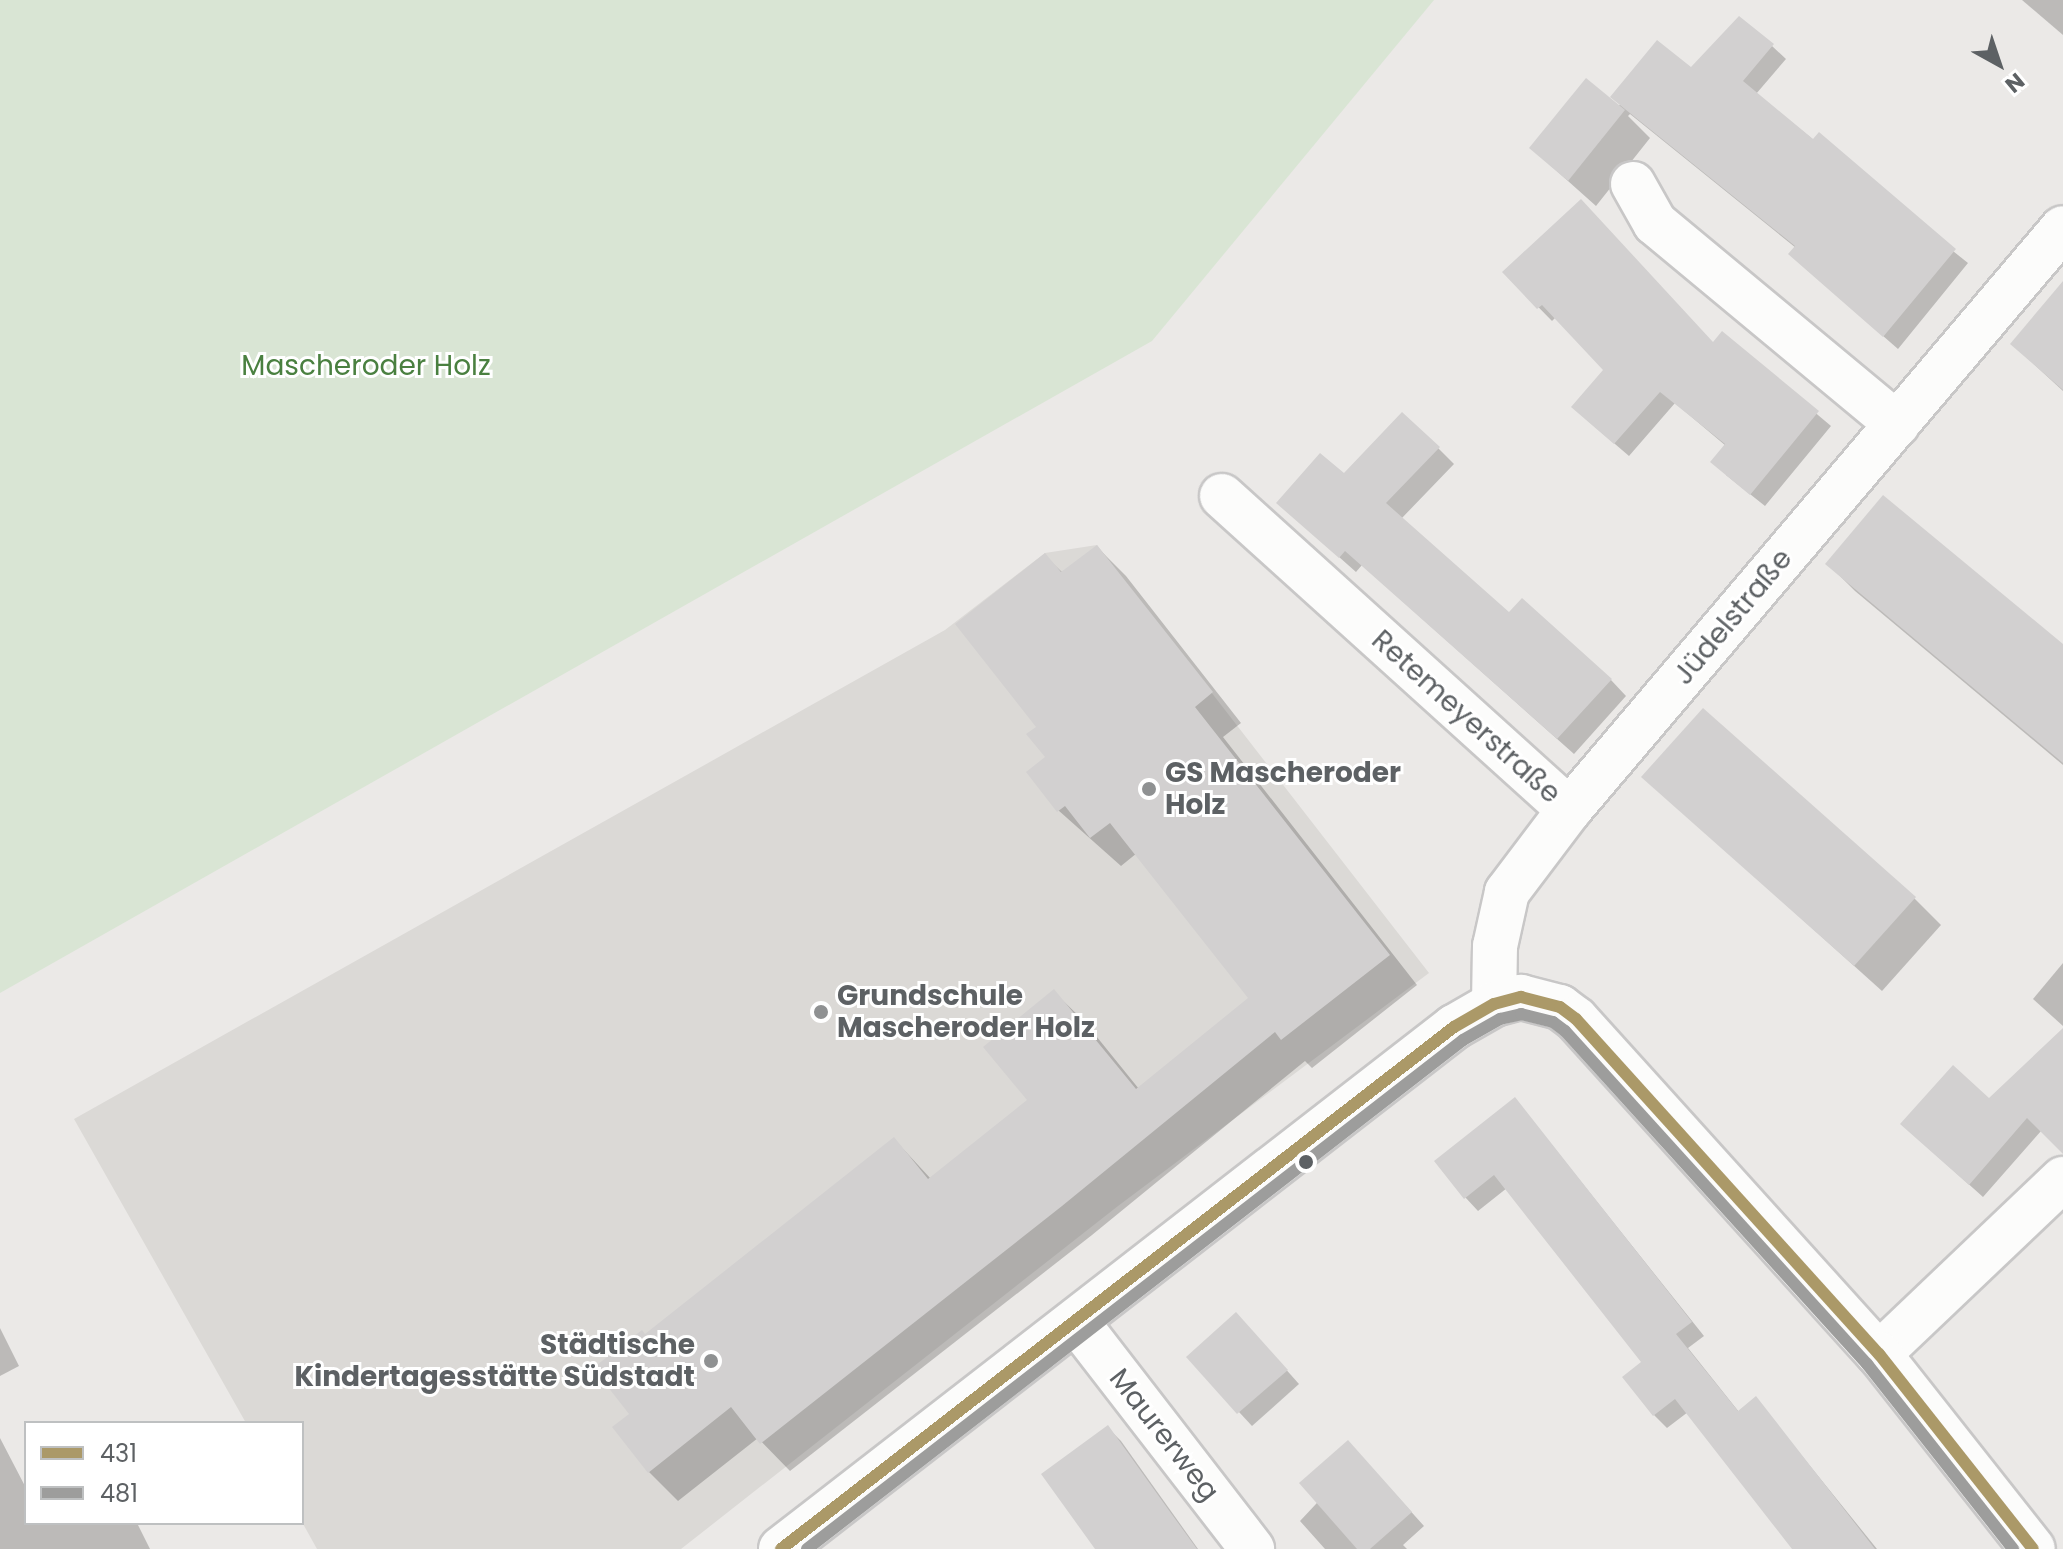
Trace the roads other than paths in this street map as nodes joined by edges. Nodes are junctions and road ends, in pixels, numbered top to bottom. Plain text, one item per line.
1 (1633, 184) dead end
2 (2063, 228) edge
3 (1897, 424) junction
4 (1222, 496) dead end
5 (1569, 810) junction
6 (1494, 1004) junction
7 (2063, 1179) edge
8 (1076, 1321) junction
9 (1879, 1354) junction
10 (781, 1549) edge
11 (1252, 1549) edge
12 (2033, 1549) edge

1 - 3 street
2 - 3 street, Jüdelstraße
3 - 5 street, Jüdelstraße
4 - 5 street, Retemeyerstraße
5 - 6 street, Retemeyerstraße
6 - 8 street
6 - 9 street
7 - 9 street
8 - 10 street
8 - 11 street, Maurerweg
9 - 12 street

